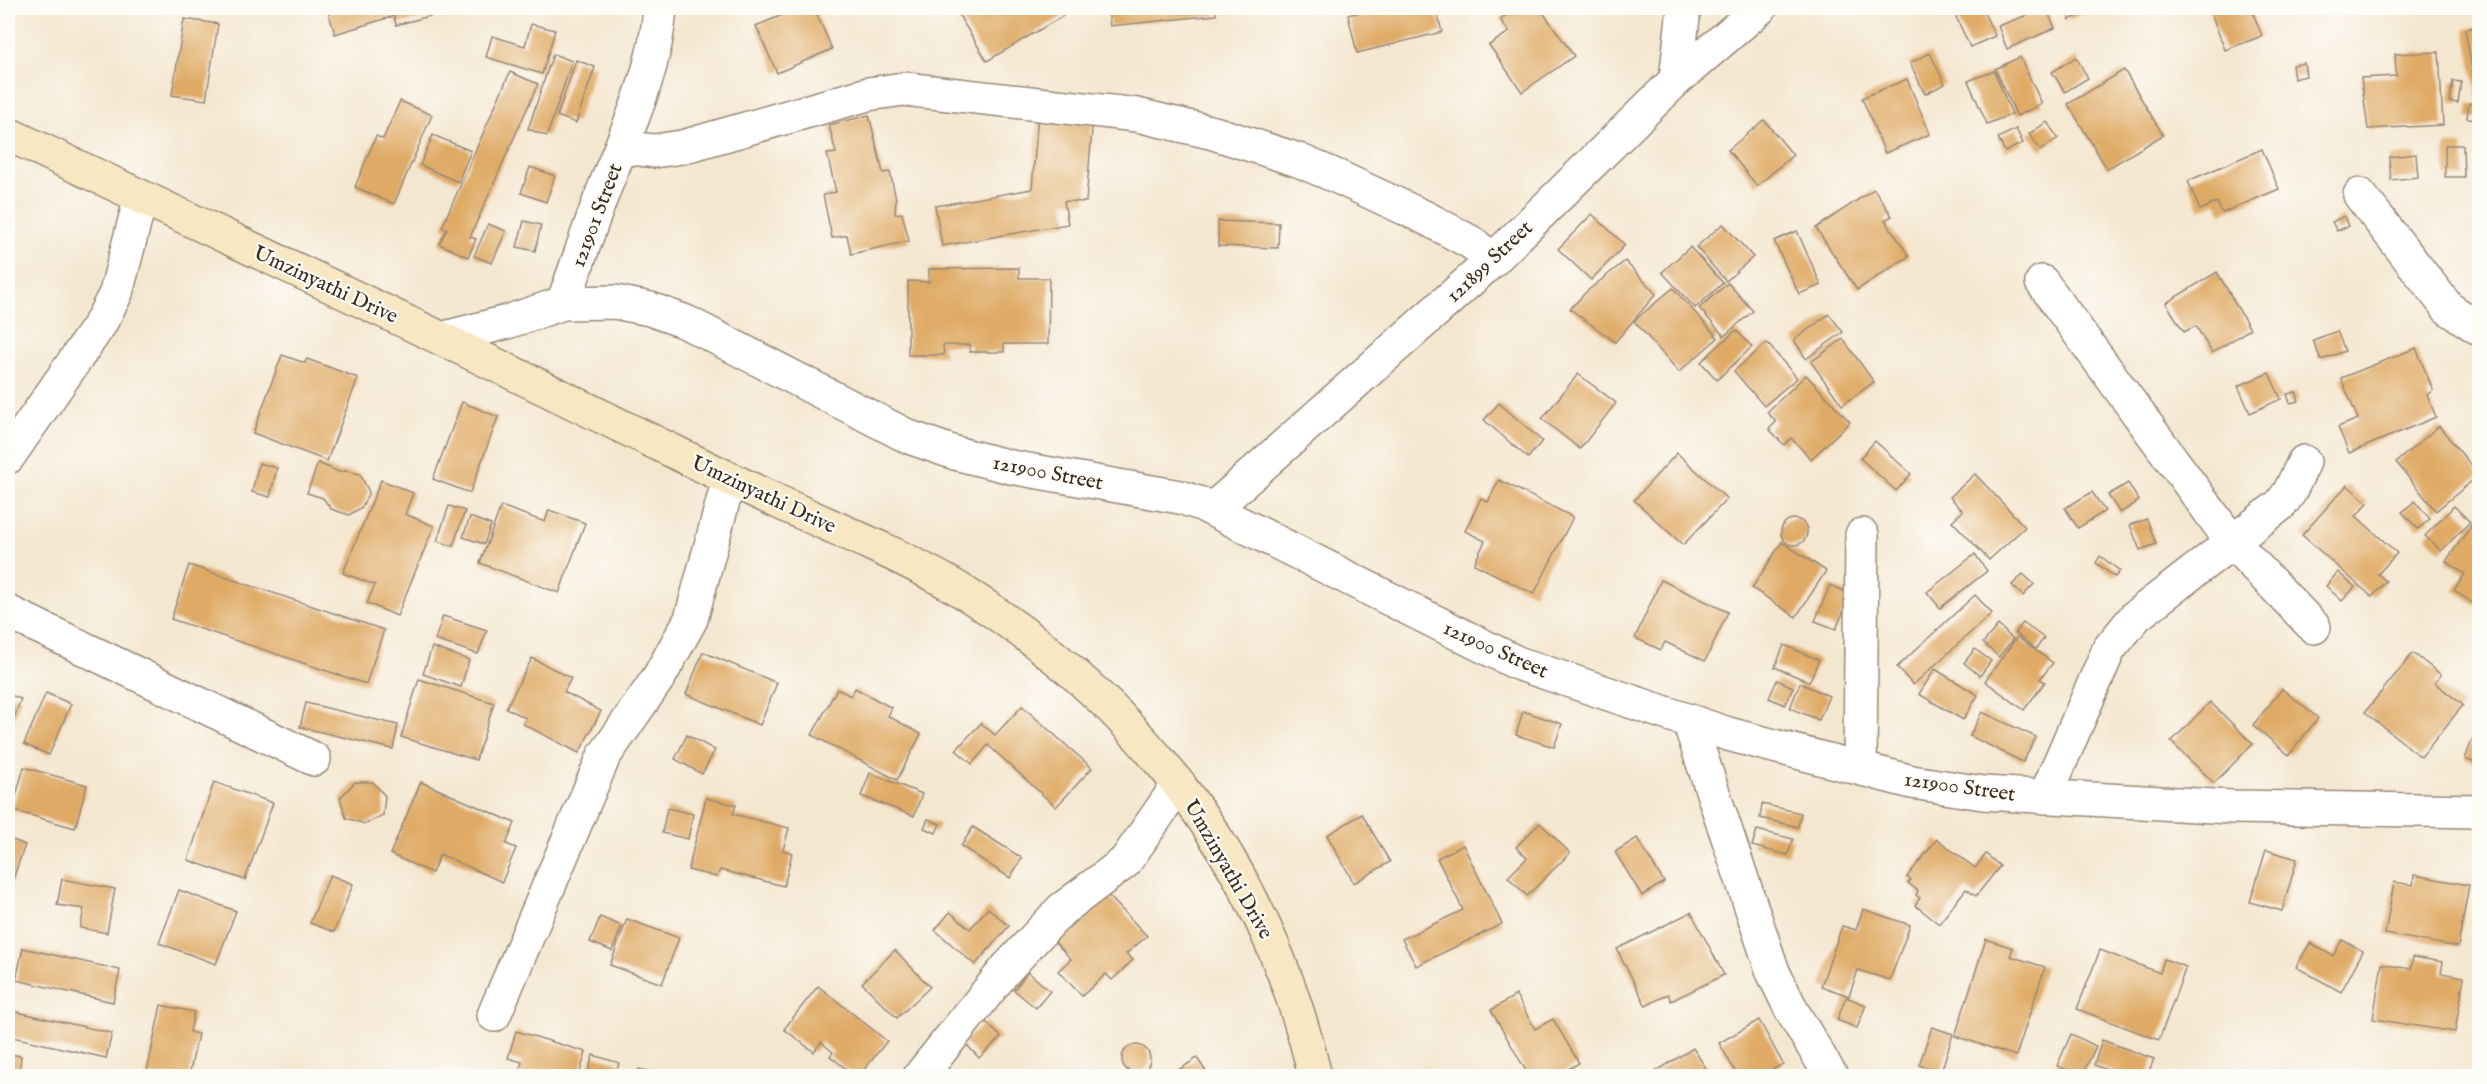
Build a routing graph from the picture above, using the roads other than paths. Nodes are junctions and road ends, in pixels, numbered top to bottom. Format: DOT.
graph roads {
  1 [pos="660,8"];
  2 [pos="1684,8"];
  3 [pos="1760,8"];
  4 [pos="1676,80"];
  5 [pos="8,134"];
  6 [pos="622,147"];
  7 [pos="2360,195"];
  8 [pos="141,197"];
  9 [pos="1493,260"];
  10 [pos="2042,282"];
  11 [pos="563,303"];
  12 [pos="2480,329"];
  13 [pos="445,338"];
  14 [pos="8,457"];
  15 [pos="2304,462"];
  16 [pos="729,479"];
  17 [pos="1214,509"];
  18 [pos="1862,535"];
  19 [pos="2232,542"];
  20 [pos="8,612"];
  21 [pos="2314,627"];
  22 [pos="1689,721"];
  23 [pos="314,759"];
  24 [pos="1860,768"];
  25 [pos="1179,784"];
  26 [pos="2045,796"];
  27 [pos="2480,811"];
  28 [pos="494,1015"];
  29 [pos="920,1077"];
  30 [pos="1315,1077"];
  31 [pos="1831,1077"];
  1 -- 6 [label="street, 121901 Street"];
  2 -- 4 [label="street"];
  3 -- 4 [label="street, 121899 Street"];
  4 -- 9 [label="street, 121899 Street"];
  5 -- 8 [label="street, Umzinyathi Drive"];
  6 -- 9 [label="street"];
  6 -- 11 [label="street, 121901 Street"];
  7 -- 12 [label="street"];
  8 -- 13 [label="street, Umzinyathi Drive"];
  8 -- 14 [label="street"];
  9 -- 17 [label="street, 121899 Street"];
  10 -- 19 [label="street"];
  11 -- 13 [label="street"];
  11 -- 17 [label="street, 121900 Street"];
  13 -- 16 [label="street, Umzinyathi Drive"];
  15 -- 19 [label="street"];
  16 -- 25 [label="street, Umzinyathi Drive"];
  16 -- 28 [label="street"];
  17 -- 22 [label="street, 121900 Street"];
  18 -- 24 [label="street"];
  19 -- 21 [label="street"];
  19 -- 26 [label="street"];
  20 -- 23 [label="street"];
  22 -- 24 [label="street, 121900 Street"];
  22 -- 31 [label="street"];
  24 -- 26 [label="street, 121900 Street"];
  25 -- 29 [label="street"];
  25 -- 30 [label="street, Umzinyathi Drive"];
  26 -- 27 [label="street, 121900 Street"];
}
